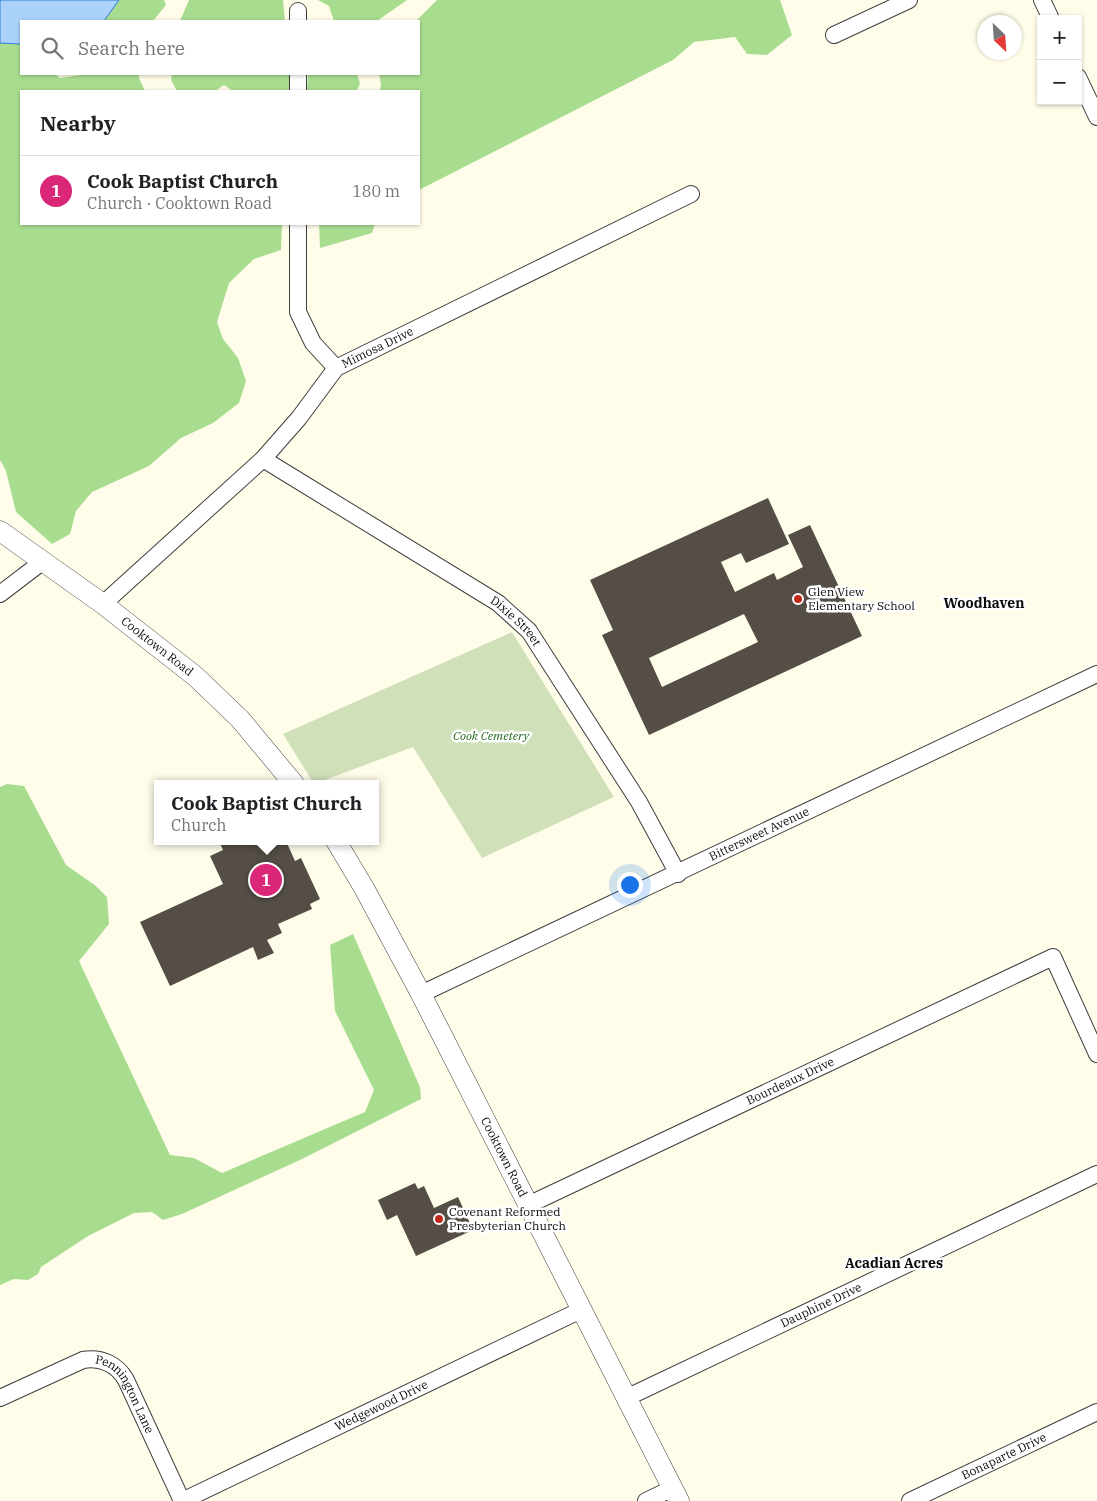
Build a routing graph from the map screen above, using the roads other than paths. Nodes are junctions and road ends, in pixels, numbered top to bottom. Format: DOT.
graph roads {
  1 [pos="909,0"];
  2 [pos="1042,0"];
  3 [pos="1049,15"];
  4 [pos="834,35"];
  5 [pos="298,75"];
  6 [pos="1082,85"];
  7 [pos="298,90"];
  8 [pos="1097,117"];
  9 [pos="691,194"];
  10 [pos="298,225"];
  11 [pos="336,368"];
  12 [pos="263,458"];
  13 [pos="0,531"];
  14 [pos="42,562"];
  15 [pos="0,594"];
  16 [pos="103,604"];
  17 [pos="1097,674"];
  18 [pos="291,780"];
  19 [pos="338,845"];
  20 [pos="678,874"];
  21 [pos="421,994"];
  22 [pos="1097,1054"];
  23 [pos="1097,1174"];
  24 [pos="528,1205"];
  25 [pos="581,1310"];
  26 [pos="0,1398"];
  27 [pos="626,1398"];
  28 [pos="1097,1412"];
  29 [pos="676,1495"];
  30 [pos="182,1501"];
  31 [pos="646,1501"];
  32 [pos="910,1501"];
  1 -- 4 [label="street"];
  2 -- 3 [label="street"];
  5 -- 7 [label="street"];
  6 -- 8 [label="street"];
  9 -- 11 [label="street, Mimosa Drive"];
  10 -- 11 [label="street"];
  11 -- 12 [label="street, Mimosa Drive"];
  12 -- 16 [label="street, Mimosa Drive"];
  12 -- 20 [label="street, Dixie Street"];
  13 -- 14 [label="street, Cooktown Road"];
  14 -- 15 [label="street"];
  14 -- 16 [label="street, Cooktown Road"];
  16 -- 18 [label="street, Cooktown Road"];
  17 -- 20 [label="street, Bittersweet Avenue"];
  19 -- 21 [label="street, Cooktown Road"];
  20 -- 21 [label="street, Bittersweet Avenue"];
  21 -- 24 [label="street, Cooktown Road"];
  22 -- 24 [label="street, Bourdeaux Drive"];
  23 -- 27 [label="street, Dauphine Drive"];
  24 -- 25 [label="street, Cooktown Road"];
  25 -- 27 [label="street, Cooktown Road"];
  25 -- 30 [label="street, Wedgewood Drive"];
  26 -- 30 [label="street, Pennington Lane"];
  27 -- 29 [label="street, Cooktown Road"];
  28 -- 32 [label="street, Bonaparte Drive"];
  29 -- 31 [label="street"];
}
